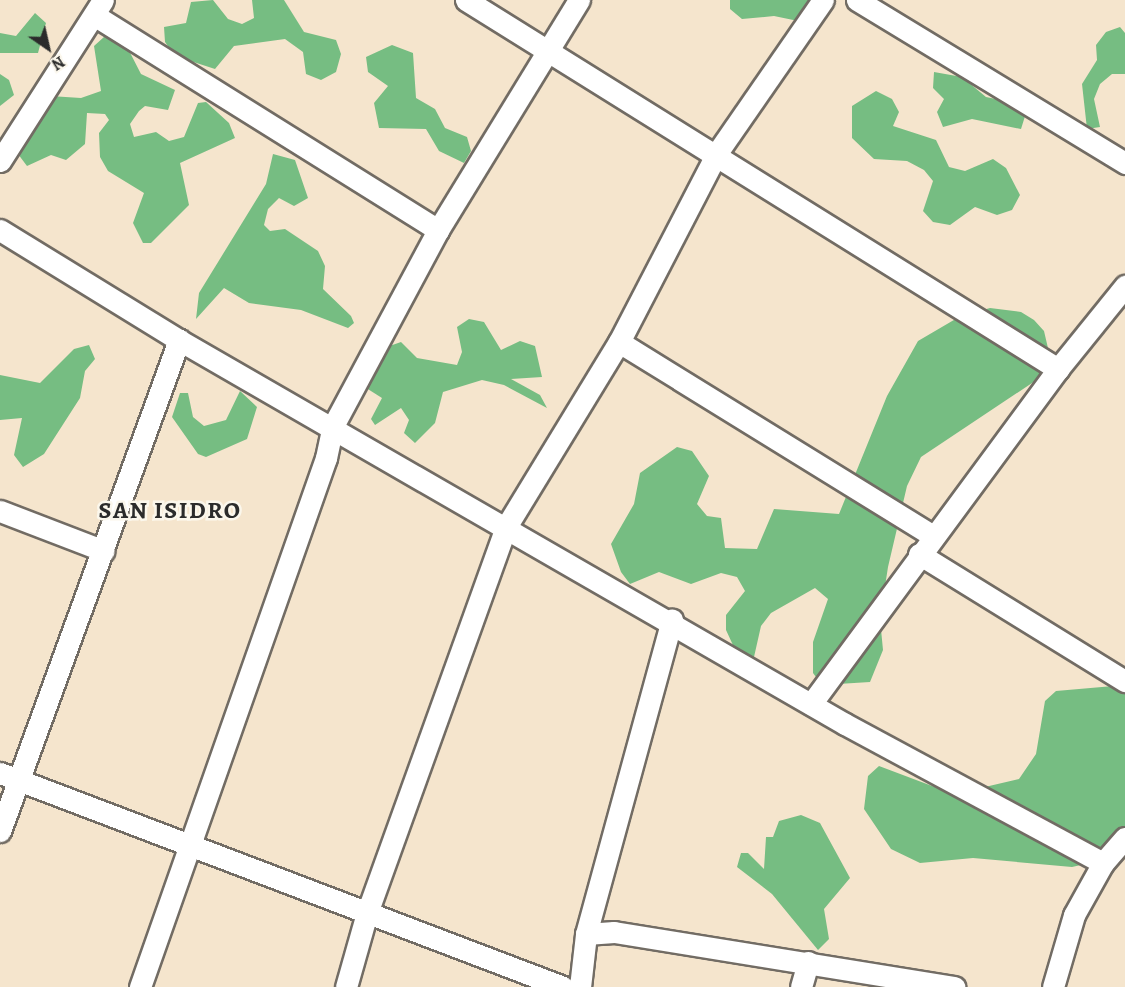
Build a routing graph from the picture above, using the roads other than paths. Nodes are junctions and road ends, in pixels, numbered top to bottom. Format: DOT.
graph roads {
  1 [pos="466,0"];
  2 [pos="579,0"];
  3 [pos="823,0"];
  4 [pos="857,0"];
  5 [pos="98,7"];
  6 [pos="547,50"];
  7 [pos="717,153"];
  8 [pos="0,161"];
  9 [pos="1125,163"];
  10 [pos="0,230"];
  11 [pos="438,230"];
  12 [pos="1125,286"];
  13 [pos="179,340"];
  14 [pos="619,342"];
  15 [pos="1058,369"];
  16 [pos="333,426"];
  17 [pos="0,512"];
  18 [pos="506,527"];
  19 [pos="933,536"];
  20 [pos="104,550"];
  21 [pos="919,554"];
  22 [pos="672,620"];
  23 [pos="1125,681"];
  24 [pos="811,704"];
  25 [pos="9,776"];
  26 [pos="0,831"];
  27 [pos="1125,838"];
  28 [pos="192,845"];
  29 [pos="1103,863"];
  30 [pos="366,913"];
  31 [pos="586,934"];
  32 [pos="808,962"];
  33 [pos="141,987"];
  34 [pos="346,987"];
  35 [pos="564,987"];
  36 [pos="580,987"];
  37 [pos="801,987"];
  38 [pos="955,987"];
  39 [pos="1053,987"];
  1 -- 6 [label="street"];
  2 -- 6 [label="street"];
  3 -- 7 [label="street"];
  4 -- 9 [label="street"];
  5 -- 8 [label="street"];
  5 -- 11 [label="street"];
  6 -- 7 [label="street"];
  6 -- 11 [label="street"];
  7 -- 14 [label="street"];
  7 -- 15 [label="street"];
  10 -- 13 [label="street"];
  11 -- 16 [label="street"];
  12 -- 15 [label="street"];
  13 -- 16 [label="street"];
  13 -- 20 [label="street"];
  14 -- 18 [label="street"];
  14 -- 19 [label="street"];
  15 -- 19 [label="street"];
  16 -- 18 [label="street"];
  16 -- 28 [label="street"];
  17 -- 20 [label="street"];
  18 -- 22 [label="street"];
  18 -- 30 [label="street"];
  19 -- 21 [label="street"];
  20 -- 25 [label="street"];
  21 -- 23 [label="street"];
  21 -- 24 [label="street"];
  22 -- 24 [label="street"];
  22 -- 31 [label="street"];
  24 -- 29 [label="street"];
  25 -- 26 [label="street"];
  25 -- 28 [label="street"];
  27 -- 29 [label="street"];
  28 -- 30 [label="street"];
  28 -- 33 [label="street"];
  29 -- 39 [label="street"];
  30 -- 34 [label="street"];
  30 -- 35 [label="street"];
  31 -- 32 [label="street"];
  31 -- 36 [label="street"];
  32 -- 37 [label="street"];
  32 -- 38 [label="street"];
}
